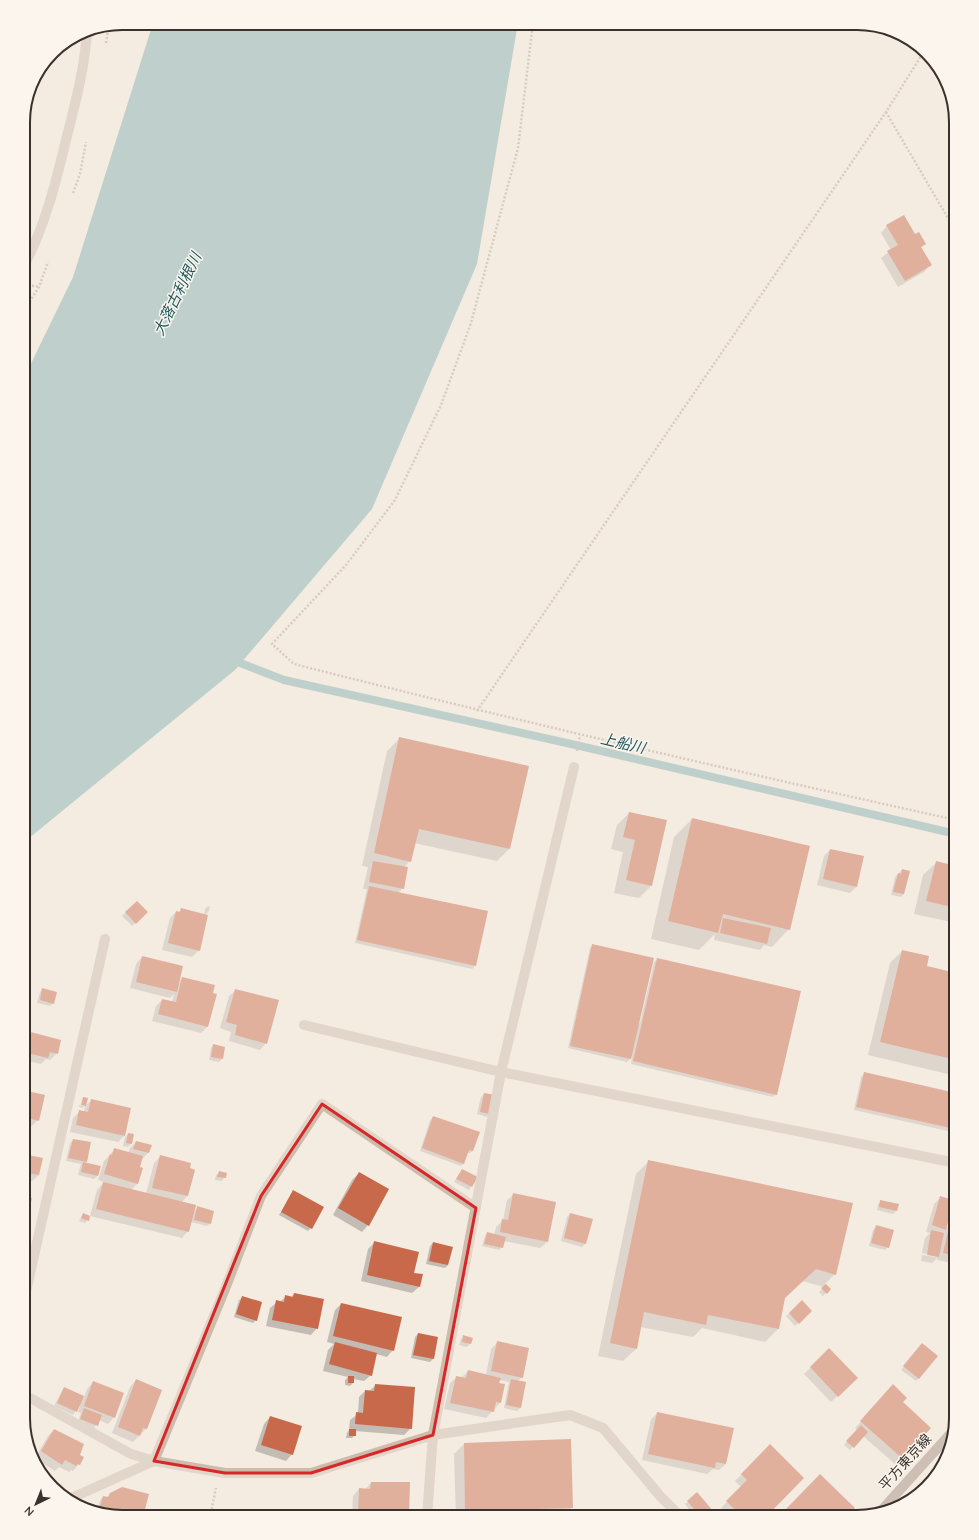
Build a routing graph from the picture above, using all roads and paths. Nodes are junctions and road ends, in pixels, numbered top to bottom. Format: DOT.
graph roads {
  1 [pos="532,30"];
  2 [pos="86,37"];
  3 [pos="921,56"];
  4 [pos="886,112"];
  5 [pos="949,220"];
  6 [pos="30,255"];
  7 [pos="30,286"];
  8 [pos="39,287"];
  9 [pos="477,711"];
  10 [pos="574,767"];
  11 [pos="949,818"];
  12 [pos="106,939"];
  13 [pos="304,1025"];
  14 [pos="501,1072"];
  15 [pos="949,1162"];
  16 [pos="476,1208"];
  17 [pos="30,1274"];
  18 [pos="30,1398"];
  19 [pos="433,1434"];
  20 [pos="947,1438"];
  21 [pos="154,1461"];
  22 [pos="219,1472"];
  23 [pos="74,1497"];
  24 [pos="886,1505"];
  25 [pos="211,1510"];
  26 [pos="428,1510"];
  27 [pos="674,1510"];
  1 -- 9 [label="path"];
  2 -- 6 [label="street"];
  3 -- 4 [label="path"];
  4 -- 5 [label="path"];
  4 -- 9 [label="path"];
  7 -- 8 [label="path"];
  9 -- 11 [label="path"];
  10 -- 14 [label="street"];
  12 -- 17 [label="street"];
  13 -- 14 [label="street"];
  14 -- 15 [label="street"];
  14 -- 16 [label="street"];
  16 -- 19 [label="street"];
  16 -- 21 [label="street"];
  18 -- 21 [label="street"];
  19 -- 22 [label="street"];
  19 -- 26 [label="street"];
  19 -- 27 [label="street"];
  20 -- 24 [label="main road, 平方東京線"];
  21 -- 22 [label="street"];
  21 -- 23 [label="street"];
  22 -- 25 [label="path"];
}
